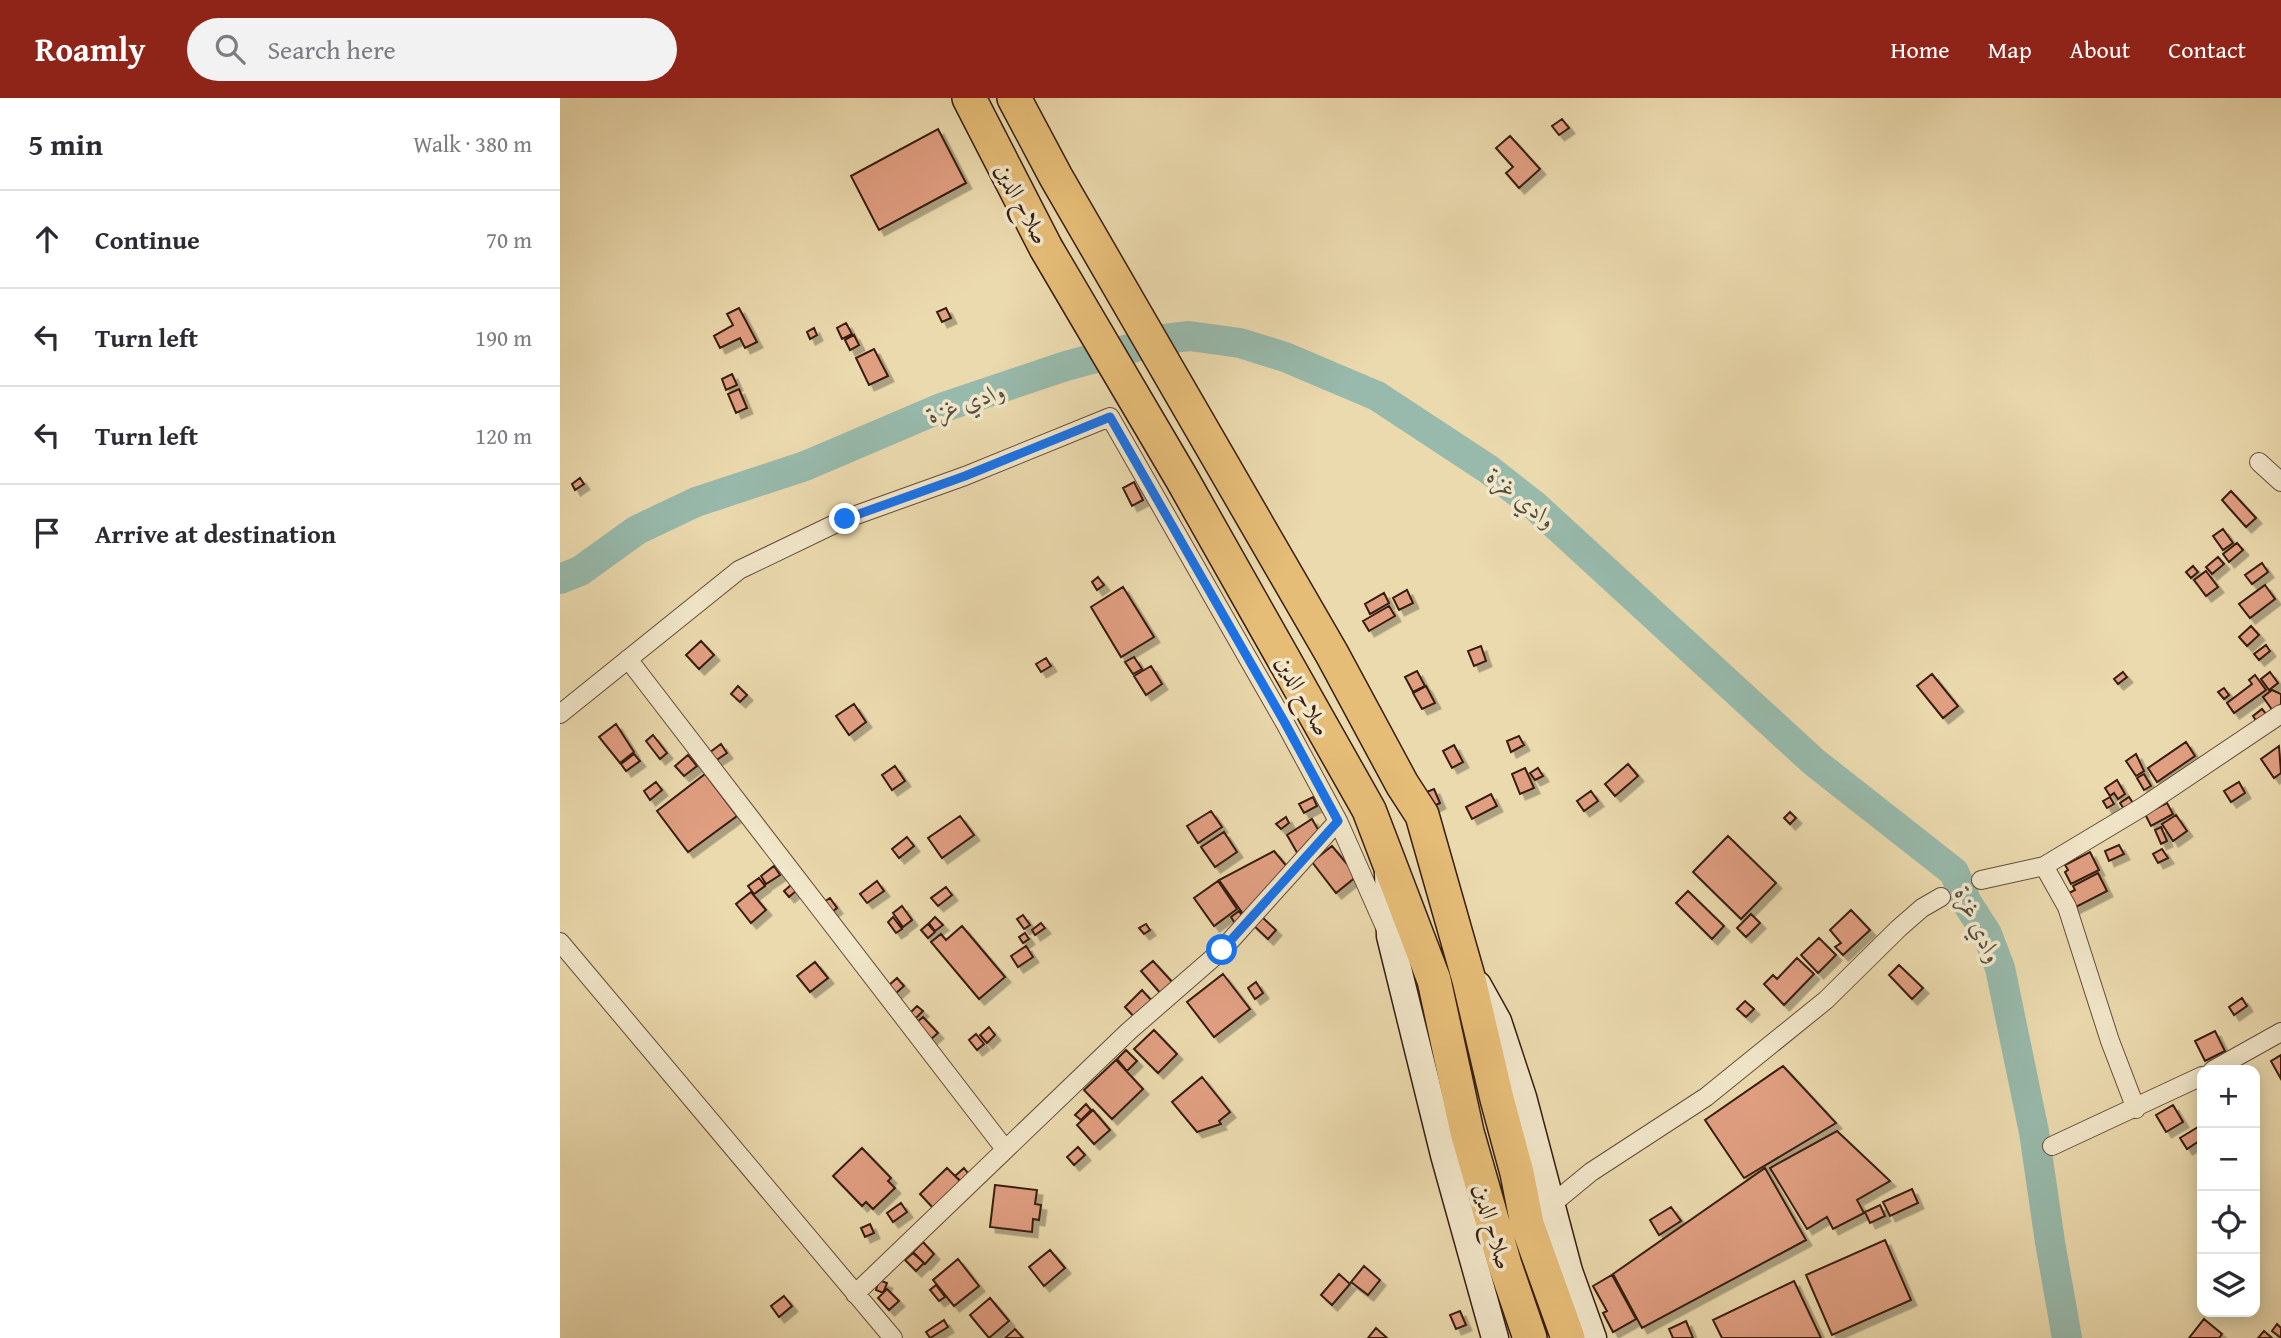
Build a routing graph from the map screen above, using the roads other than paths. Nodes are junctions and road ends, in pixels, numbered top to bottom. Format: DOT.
graph roads {
  1 [pos="968,98"];
  2 [pos="1014,98"];
  3 [pos="2259,462"];
  4 [pos="2281,482"];
  5 [pos="628,659"];
  6 [pos="560,714"];
  7 [pos="2281,714"];
  8 [pos="1338,821"];
  9 [pos="1387,857"];
  10 [pos="2044,866"];
  11 [pos="1981,880"];
  12 [pos="1941,897"];
  13 [pos="1390,936"];
  14 [pos="560,942"];
  15 [pos="2281,1032"];
  16 [pos="2222,1065"];
  17 [pos="2197,1078"];
  18 [pos="2136,1109"];
  19 [pos="2052,1146"];
  20 [pos="1005,1149"];
  21 [pos="1539,1214"];
  22 [pos="855,1294"];
  23 [pos="893,1338"];
  24 [pos="1495,1338"];
  25 [pos="1530,1338"];
  26 [pos="1568,1338"];
  27 [pos="1593,1338"];
  1 -- 9 [label="highway, صلاح الدين"];
  2 -- 21 [label="highway, صلاح الدين"];
  3 -- 4 [label="street"];
  5 -- 6 [label="street"];
  5 -- 8 [label="street"];
  5 -- 20 [label="street"];
  7 -- 10 [label="street"];
  8 -- 13 [label="street"];
  8 -- 20 [label="street"];
  9 -- 13 [label="main road"];
  9 -- 25 [label="highway, صلاح الدين"];
  10 -- 11 [label="street"];
  10 -- 18 [label="street"];
  12 -- 21 [label="street"];
  13 -- 24 [label="main road"];
  14 -- 22 [label="street"];
  15 -- 16 [label="street"];
  17 -- 18 [label="street"];
  18 -- 19 [label="street"];
  20 -- 22 [label="street"];
  21 -- 26 [label="highway, صلاح الدين"];
  21 -- 27 [label="main road"];
  22 -- 23 [label="street"];
}
